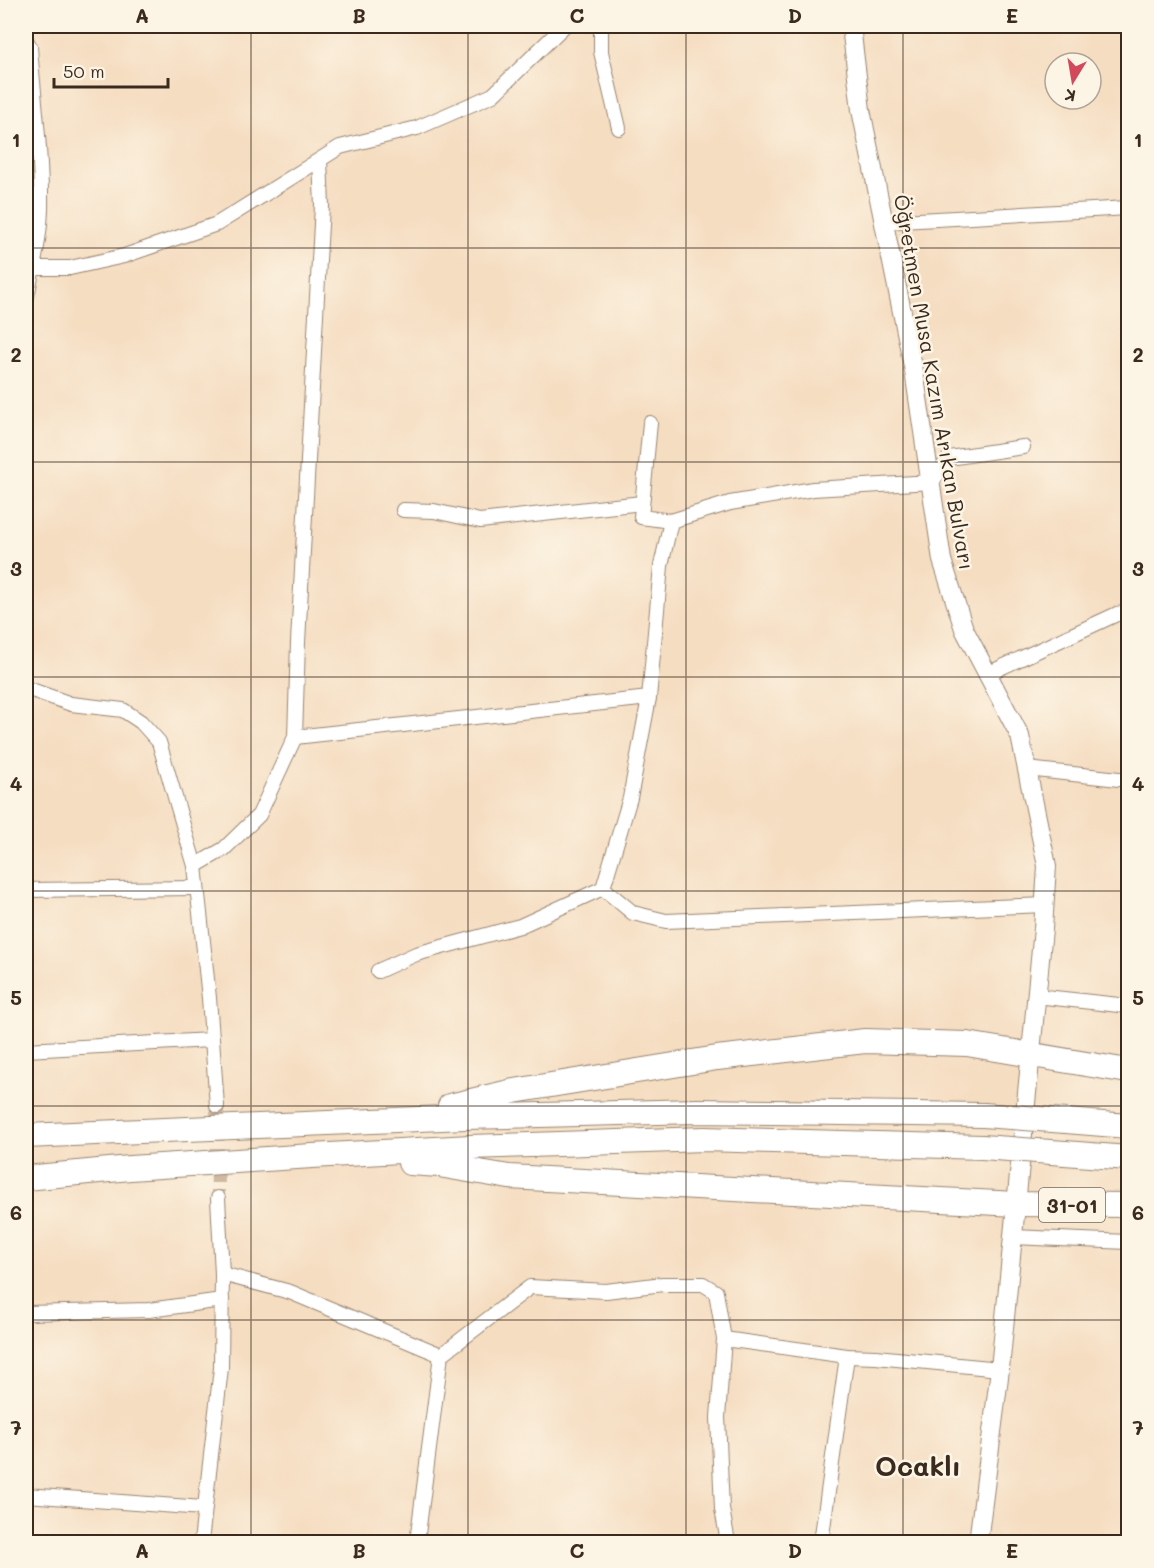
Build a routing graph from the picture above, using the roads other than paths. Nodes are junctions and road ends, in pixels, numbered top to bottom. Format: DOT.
graph roads {
  1 [pos="564,26"];
  2 [pos="601,26"];
  3 [pos="851,26"];
  4 [pos="26,40"];
  5 [pos="619,128"];
  6 [pos="320,160"];
  7 [pos="1128,208"];
  8 [pos="884,222"];
  9 [pos="31,237"];
  10 [pos="32,268"];
  11 [pos="26,301"];
  12 [pos="650,423"];
  13 [pos="1023,447"];
  14 [pos="930,482"];
  15 [pos="642,504"];
  16 [pos="404,510"];
  17 [pos="671,520"];
  18 [pos="1128,612"];
  19 [pos="987,674"];
  20 [pos="26,688"];
  21 [pos="649,698"];
  22 [pos="295,737"];
  23 [pos="1027,769"];
  24 [pos="1128,780"];
  25 [pos="195,866"];
  26 [pos="197,888"];
  27 [pos="603,888"];
  28 [pos="26,890"];
  29 [pos="1045,905"];
  30 [pos="378,971"];
  31 [pos="1036,996"];
  32 [pos="1128,1006"];
  33 [pos="211,1040"];
  34 [pos="26,1050"];
  35 [pos="1030,1054"];
  36 [pos="1128,1071"];
  37 [pos="217,1106"];
  38 [pos="304,1124"];
  39 [pos="1128,1126"];
  40 [pos="26,1136"];
  41 [pos="312,1156"];
  42 [pos="1128,1158"];
  43 [pos="26,1178"];
  44 [pos="218,1198"];
  45 [pos="1016,1204"];
  46 [pos="1128,1205"];
  47 [pos="1012,1237"];
  48 [pos="1128,1242"];
  49 [pos="222,1274"];
  50 [pos="222,1300"];
  51 [pos="26,1312"];
  52 [pos="724,1339"];
  53 [pos="441,1355"];
  54 [pos="847,1356"];
  55 [pos="1000,1369"];
  56 [pos="26,1495"];
  57 [pos="203,1508"];
  58 [pos="201,1542"];
  59 [pos="417,1542"];
  60 [pos="728,1542"];
  61 [pos="821,1542"];
  62 [pos="978,1542"];
  1 -- 6 [label="street"];
  2 -- 5 [label="street"];
  3 -- 8 [label="street, Öğretmen Musa Kazım Arıkan Bulvarı"];
  4 -- 9 [label="street"];
  6 -- 10 [label="street"];
  6 -- 22 [label="street"];
  7 -- 8 [label="street"];
  8 -- 14 [label="street, Öğretmen Musa Kazım Arıkan Bulvarı"];
  9 -- 10 [label="street"];
  10 -- 11 [label="street"];
  12 -- 15 [label="street"];
  13 -- 14 [label="street"];
  14 -- 17 [label="street"];
  14 -- 19 [label="street, Öğretmen Musa Kazım Arıkan Bulvarı"];
  15 -- 16 [label="street"];
  15 -- 17 [label="street"];
  17 -- 21 [label="street"];
  18 -- 19 [label="street"];
  19 -- 23 [label="street, Öğretmen Musa Kazım Arıkan Bulvarı"];
  20 -- 25 [label="street"];
  21 -- 22 [label="street"];
  21 -- 27 [label="street"];
  22 -- 25 [label="street"];
  23 -- 24 [label="street"];
  23 -- 29 [label="street, Öğretmen Musa Kazım Arıkan Bulvarı"];
  25 -- 26 [label="street"];
  26 -- 28 [label="street"];
  26 -- 33 [label="street"];
  27 -- 29 [label="street"];
  27 -- 30 [label="street"];
  29 -- 31 [label="street, Öğretmen Musa Kazım Arıkan Bulvarı"];
  31 -- 32 [label="street"];
  31 -- 35 [label="street, Öğretmen Musa Kazım Arıkan Bulvarı"];
  33 -- 34 [label="street"];
  33 -- 37 [label="street"];
  35 -- 36 [label="highway"];
  35 -- 38 [label="highway"];
  35 -- 45 [label="street, 31-01"];
  38 -- 39 [label="highway, bridge"];
  38 -- 40 [label="highway"];
  41 -- 42 [label="highway, bridge"];
  41 -- 43 [label="highway"];
  41 -- 45 [label="highway"];
  44 -- 49 [label="street"];
  45 -- 46 [label="highway, 31-01"];
  45 -- 47 [label="street, 31-01"];
  47 -- 48 [label="street"];
  47 -- 55 [label="street, 31-01"];
  49 -- 50 [label="street"];
  49 -- 53 [label="street"];
  50 -- 51 [label="street"];
  50 -- 57 [label="street"];
  52 -- 53 [label="street"];
  52 -- 54 [label="street"];
  52 -- 60 [label="street"];
  53 -- 59 [label="street"];
  54 -- 55 [label="street"];
  54 -- 61 [label="street"];
  55 -- 62 [label="street, 31-01"];
  56 -- 57 [label="street"];
  57 -- 58 [label="street"];
}
